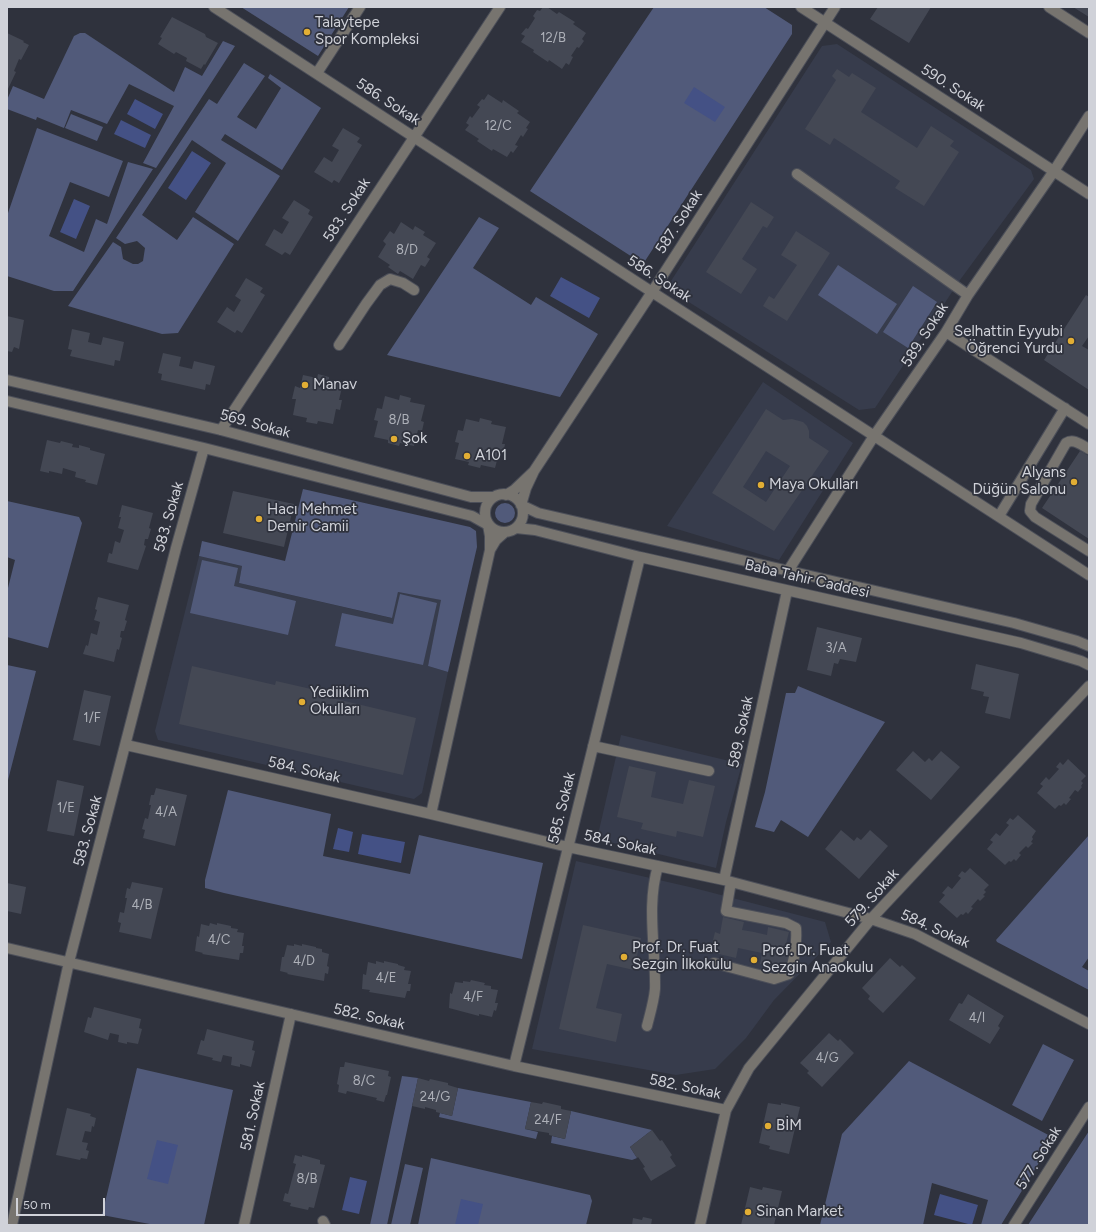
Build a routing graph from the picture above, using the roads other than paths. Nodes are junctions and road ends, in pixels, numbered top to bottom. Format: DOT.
graph roads {
  1 [pos="214,7"];
  2 [pos="360,7"];
  3 [pos="500,7"];
  4 [pos="801,7"];
  5 [pos="835,7"];
  6 [pos="1050,7"];
  7 [pos="825,23"];
  8 [pos="1089,33"];
  9 [pos="317,73"];
  10 [pos="1089,116"];
  11 [pos="414,136"];
  12 [pos="1054,171"];
  13 [pos="797,174"];
  14 [pos="1089,194"];
  15 [pos="414,290"];
  16 [pos="652,292"];
  17 [pos="968,295"];
  18 [pos="946,332"];
  19 [pos="339,346"];
  20 [pos="7,380"];
  21 [pos="7,401"];
  22 [pos="1065,408"];
  23 [pos="1089,424"];
  24 [pos="221,430"];
  25 [pos="874,436"];
  26 [pos="204,448"];
  27 [pos="1089,449"];
  28 [pos="534,472"];
  29 [pos="506,495"];
  30 [pos="494,497"];
  31 [pos="521,505"];
  32 [pos="999,516"];
  33 [pos="488,525"];
  34 [pos="516,528"];
  35 [pos="505,532"];
  36 [pos="490,550"];
  37 [pos="1089,551"];
  38 [pos="640,557"];
  39 [pos="788,571"];
  40 [pos="1089,574"];
  41 [pos="788,591"];
  42 [pos="1089,646"];
  43 [pos="1089,666"];
  44 [pos="1089,686"];
  45 [pos="126,745"];
  46 [pos="593,746"];
  47 [pos="709,771"];
  48 [pos="431,814"];
  49 [pos="568,847"];
  50 [pos="658,866"];
  51 [pos="728,881"];
  52 [pos="871,919"];
  53 [pos="7,948"];
  54 [pos="69,962"];
  55 [pos="714,963"];
  56 [pos="290,1014"];
  57 [pos="1089,1024"];
  58 [pos="647,1026"];
  59 [pos="514,1066"];
  60 [pos="1089,1107"];
  61 [pos="726,1110"];
  62 [pos="12,1225"];
  63 [pos="244,1225"];
  64 [pos="700,1225"];
  65 [pos="1014,1225"];
  1 -- 9 [label="street, 586. Sokak"];
  2 -- 9 [label="street"];
  3 -- 11 [label="street, 583. Sokak"];
  4 -- 7 [label="street, 590. Sokak"];
  5 -- 7 [label="street, 587. Sokak"];
  6 -- 8 [label="street"];
  7 -- 12 [label="street, 590. Sokak"];
  7 -- 16 [label="street, 587. Sokak"];
  9 -- 11 [label="street, 586. Sokak"];
  10 -- 12 [label="street, 589. Sokak"];
  11 -- 16 [label="street, 586. Sokak"];
  11 -- 24 [label="street, 583. Sokak"];
  12 -- 14 [label="street, 590. Sokak"];
  12 -- 17 [label="street, 589. Sokak"];
  13 -- 17 [label="street"];
  15 -- 19 [label="street"];
  16 -- 25 [label="street, 586. Sokak"];
  16 -- 28 [label="street, 587. Sokak"];
  17 -- 18 [label="street, 589. Sokak"];
  18 -- 22 [label="street"];
  18 -- 25 [label="street, 589. Sokak"];
  20 -- 24 [label="street, 569. Sokak"];
  21 -- 26 [label="street"];
  22 -- 23 [label="street"];
  22 -- 32 [label="street"];
  24 -- 30 [label="street, 569. Sokak"];
  25 -- 32 [label="street, 586. Sokak"];
  25 -- 39 [label="street, 589. Sokak"];
  26 -- 33 [label="street"];
  26 -- 45 [label="street, 583. Sokak"];
  27 -- 37 [label="street"];
  28 -- 29 [label="street"];
  28 -- 31 [label="street"];
  29 -- 30 [label="street"];
  29 -- 31 [label="street"];
  30 -- 33 [label="street"];
  31 -- 34 [label="street"];
  31 -- 39 [label="street, Baba Tahir Caddesi"];
  32 -- 40 [label="street, 586. Sokak"];
  33 -- 35 [label="street"];
  33 -- 36 [label="street"];
  34 -- 35 [label="street"];
  34 -- 38 [label="street, Baba Tahir Caddesi"];
  35 -- 36 [label="street"];
  36 -- 48 [label="street"];
  38 -- 41 [label="street, Baba Tahir Caddesi"];
  38 -- 46 [label="street, 585. Sokak"];
  39 -- 42 [label="street, Baba Tahir Caddesi"];
  41 -- 43 [label="street, Baba Tahir Caddesi"];
  41 -- 51 [label="street, 589. Sokak"];
  44 -- 52 [label="street, 579. Sokak"];
  45 -- 48 [label="street, 584. Sokak"];
  45 -- 54 [label="street, 583. Sokak"];
  46 -- 47 [label="street"];
  46 -- 49 [label="street, 585. Sokak"];
  48 -- 49 [label="street, 584. Sokak"];
  49 -- 50 [label="street, 584. Sokak"];
  49 -- 59 [label="street, 585. Sokak"];
  50 -- 51 [label="street, 584. Sokak"];
  50 -- 58 [label="street"];
  51 -- 52 [label="street, 584. Sokak"];
  51 -- 55 [label="street, 589. Sokak"];
  52 -- 57 [label="street, 584. Sokak"];
  52 -- 61 [label="street, 579. Sokak"];
  53 -- 54 [label="street, 582. Sokak"];
  54 -- 56 [label="street, 582. Sokak"];
  54 -- 62 [label="street, 583. Sokak"];
  56 -- 59 [label="street, 582. Sokak"];
  56 -- 63 [label="street, 581. Sokak"];
  59 -- 61 [label="street, 582. Sokak"];
  60 -- 65 [label="street, 577. Sokak"];
  61 -- 64 [label="street, 579. Sokak"];
}
